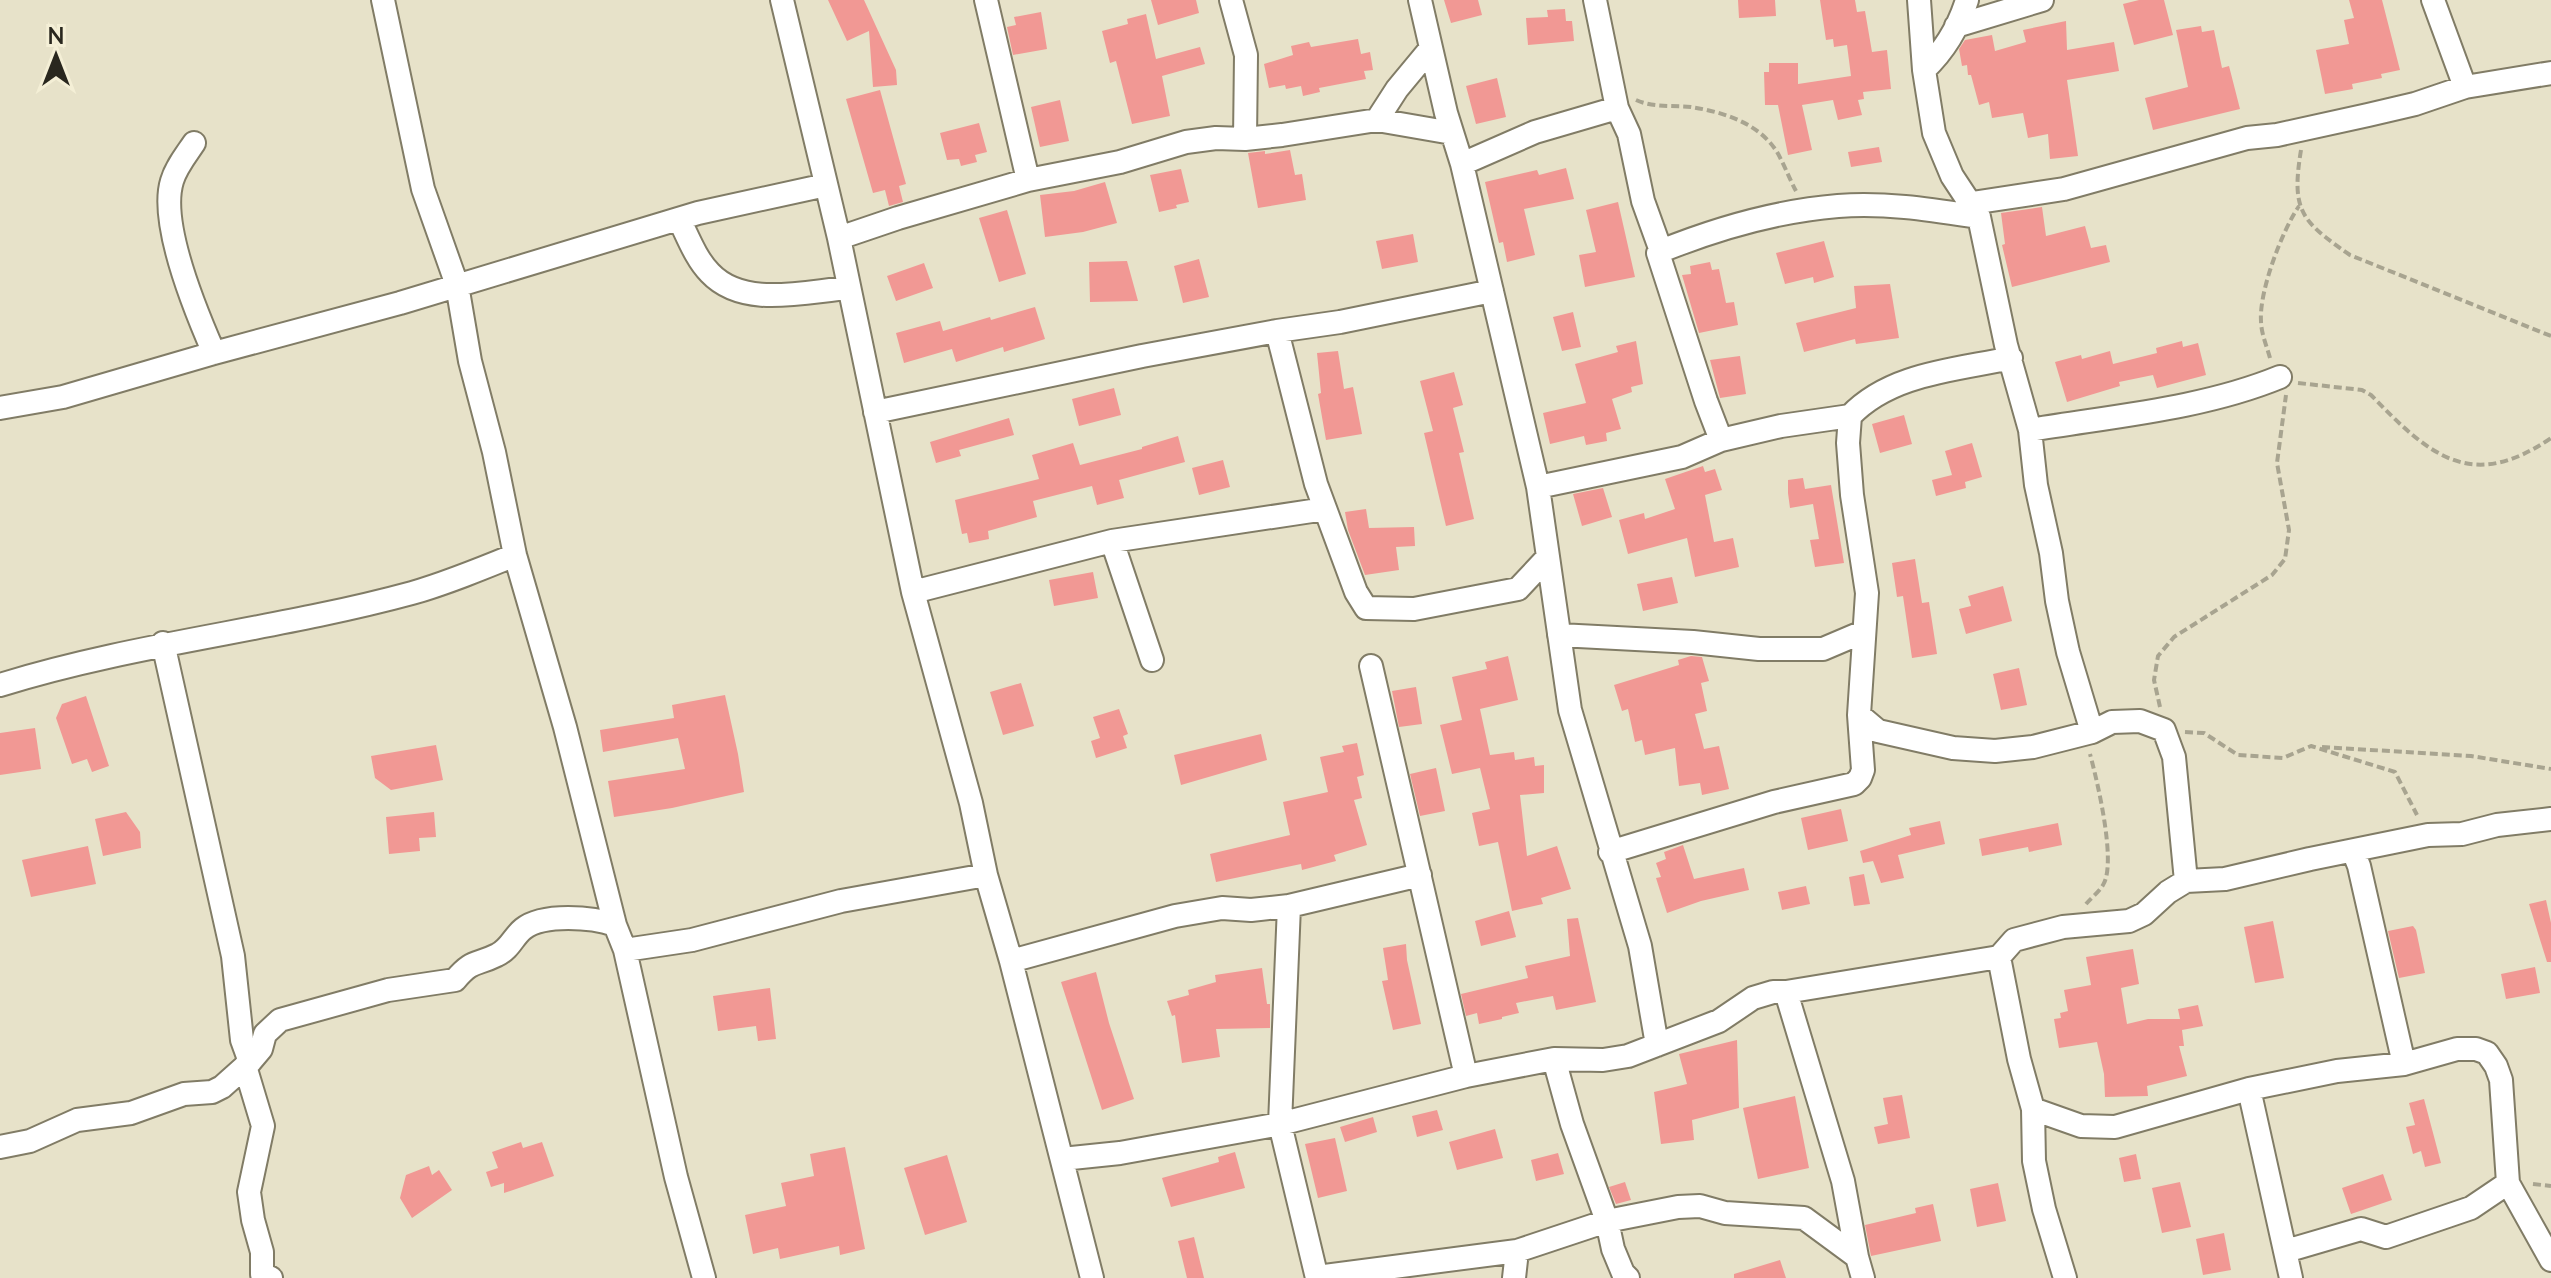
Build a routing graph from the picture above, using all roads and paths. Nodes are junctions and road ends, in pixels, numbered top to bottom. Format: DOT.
graph roads {
  1 [pos="383,0"];
  2 [pos="782,0"];
  3 [pos="986,0"];
  4 [pos="1231,0"];
  5 [pos="1420,0"];
  6 [pos="1595,0"];
  7 [pos="1919,0"];
  8 [pos="1967,0"];
  9 [pos="2042,0"];
  10 [pos="2433,0"];
  11 [pos="1956,26"];
  12 [pos="1431,48"];
  13 [pos="1924,70"];
  14 [pos="2551,73"];
  15 [pos="2465,87"];
  16 [pos="1616,102"];
  17 [pos="1377,120"];
  18 [pos="2306,128"];
  19 [pos="1452,133"];
  20 [pos="1245,139"];
  21 [pos="194,143"];
  22 [pos="1462,164"];
  23 [pos="1028,180"];
  24 [pos="826,185"];
  25 [pos="2299,206"];
  26 [pos="1806,210"];
  27 [pos="1975,210"];
  28 [pos="679,219"];
  29 [pos="839,238"];
  30 [pos="1661,251"];
  31 [pos="457,285"];
  32 [pos="849,288"];
  33 [pos="1492,291"];
  34 [pos="1277,331"];
  35 [pos="2551,336"];
  36 [pos="214,353"];
  37 [pos="2011,358"];
  38 [pos="2283,380"];
  39 [pos="0,408"];
  40 [pos="875,412"];
  41 [pos="1850,416"];
  42 [pos="2030,430"];
  43 [pos="2551,438"];
  44 [pos="1721,440"];
  45 [pos="1538,487"];
  46 [pos="1325,509"];
  47 [pos="1112,541"];
  48 [pos="515,555"];
  49 [pos="1548,557"];
  50 [pos="913,592"];
  51 [pos="1863,632"];
  52 [pos="1559,635"];
  53 [pos="163,643"];
  54 [pos="1152,660"];
  55 [pos="1371,666"];
  56 [pos="0,685"];
  57 [pos="1859,715"];
  58 [pos="2164,730"];
  59 [pos="2092,732"];
  60 [pos="2311,746"];
  61 [pos="2551,769"];
  62 [pos="2550,823"];
  63 [pos="2428,835"];
  64 [pos="2353,851"];
  65 [pos="1610,852"];
  66 [pos="986,875"];
  67 [pos="1420,875"];
  68 [pos="2186,881"];
  69 [pos="1289,906"];
  70 [pos="2077,912"];
  71 [pos="615,925"];
  72 [pos="625,950"];
  73 [pos="1999,957"];
  74 [pos="1011,961"];
  75 [pos="1786,992"];
  76 [pos="1657,1045"];
  77 [pos="1554,1059"];
  78 [pos="248,1064"];
  79 [pos="2404,1064"];
  80 [pos="1466,1076"];
  81 [pos="2249,1089"];
  82 [pos="2033,1109"];
  83 [pos="1280,1124"];
  84 [pos="0,1147"];
  85 [pos="1062,1159"];
  86 [pos="2508,1183"];
  87 [pos="1607,1221"];
  88 [pos="1517,1251"];
  89 [pos="2286,1251"];
  90 [pos="2551,1260"];
  91 [pos="1860,1268"];
  92 [pos="262,1277"];
  93 [pos="1317,1277"];
  94 [pos="704,1278"];
  95 [pos="1092,1278"];
  96 [pos="1514,1278"];
  97 [pos="1628,1278"];
  98 [pos="2065,1278"];
  99 [pos="2291,1278"];
  1 -- 31 [label="street"];
  2 -- 24 [label="street"];
  3 -- 23 [label="street"];
  4 -- 20 [label="street"];
  5 -- 12 [label="street"];
  6 -- 16 [label="street"];
  7 -- 13 [label="street"];
  8 -- 11 [label="street"];
  9 -- 11 [label="street"];
  10 -- 15 [label="street"];
  11 -- 13 [label="street"];
  12 -- 17 [label="street"];
  12 -- 19 [label="street"];
  13 -- 27 [label="street"];
  14 -- 15 [label="street"];
  15 -- 18 [label="street"];
  16 -- 22 [label="street"];
  16 -- 26 [label="path"];
  16 -- 30 [label="street"];
  17 -- 19 [label="street"];
  17 -- 20 [label="street"];
  18 -- 25 [label="path"];
  18 -- 27 [label="street"];
  19 -- 22 [label="street"];
  20 -- 23 [label="street"];
  21 -- 36 [label="street"];
  22 -- 33 [label="street"];
  23 -- 29 [label="street"];
  24 -- 28 [label="street"];
  24 -- 29 [label="street"];
  25 -- 35 [label="path"];
  25 -- 38 [label="path"];
  26 -- 27 [label="street"];
  26 -- 30 [label="street"];
  27 -- 37 [label="street"];
  28 -- 31 [label="street"];
  28 -- 32 [label="street"];
  29 -- 32 [label="street"];
  30 -- 44 [label="street"];
  31 -- 36 [label="street"];
  31 -- 48 [label="street"];
  32 -- 40 [label="street"];
  33 -- 34 [label="street"];
  33 -- 45 [label="street"];
  34 -- 40 [label="street"];
  34 -- 46 [label="street"];
  36 -- 39 [label="street"];
  37 -- 41 [label="street"];
  37 -- 42 [label="street"];
  38 -- 42 [label="street"];
  38 -- 43 [label="path"];
  38 -- 58 [label="path"];
  40 -- 50 [label="street"];
  41 -- 44 [label="street"];
  41 -- 51 [label="street"];
  42 -- 59 [label="street"];
  44 -- 45 [label="street"];
  45 -- 49 [label="street"];
  46 -- 47 [label="street"];
  46 -- 49 [label="street"];
  47 -- 50 [label="street"];
  47 -- 54 [label="street"];
  48 -- 53 [label="street"];
  48 -- 71 [label="street"];
  49 -- 52 [label="street"];
  50 -- 66 [label="street"];
  51 -- 52 [label="street"];
  51 -- 57 [label="street"];
  52 -- 65 [label="street"];
  53 -- 56 [label="street"];
  53 -- 78 [label="street"];
  55 -- 67 [label="street"];
  57 -- 59 [label="street"];
  57 -- 65 [label="street"];
  58 -- 59 [label="street"];
  58 -- 60 [label="path"];
  58 -- 68 [label="street"];
  59 -- 70 [label="path"];
  60 -- 61 [label="path"];
  60 -- 63 [label="path"];
  62 -- 63 [label="street"];
  63 -- 64 [label="street"];
  64 -- 68 [label="street"];
  64 -- 79 [label="street"];
  65 -- 76 [label="street"];
  66 -- 72 [label="street"];
  66 -- 74 [label="street"];
  67 -- 69 [label="street"];
  67 -- 80 [label="street"];
  68 -- 73 [label="street"];
  69 -- 74 [label="street"];
  69 -- 83 [label="street"];
  71 -- 72 [label="street"];
  71 -- 78 [label="street"];
  72 -- 94 [label="street"];
  73 -- 75 [label="street"];
  73 -- 82 [label="street"];
  74 -- 85 [label="street"];
  75 -- 76 [label="street"];
  75 -- 91 [label="street"];
  76 -- 77 [label="street"];
  77 -- 80 [label="street"];
  77 -- 87 [label="street"];
  78 -- 84 [label="street"];
  78 -- 92 [label="street"];
  79 -- 81 [label="street"];
  79 -- 86 [label="street"];
  80 -- 83 [label="street"];
  81 -- 82 [label="street"];
  81 -- 89 [label="street"];
  82 -- 98 [label="street"];
  83 -- 85 [label="street"];
  83 -- 93 [label="street"];
  85 -- 95 [label="street"];
  86 -- 89 [label="street"];
  86 -- 90 [label="street"];
  87 -- 88 [label="street"];
  87 -- 91 [label="street"];
  87 -- 97 [label="street"];
  88 -- 93 [label="street"];
  88 -- 96 [label="street"];
  89 -- 99 [label="street"];
}
